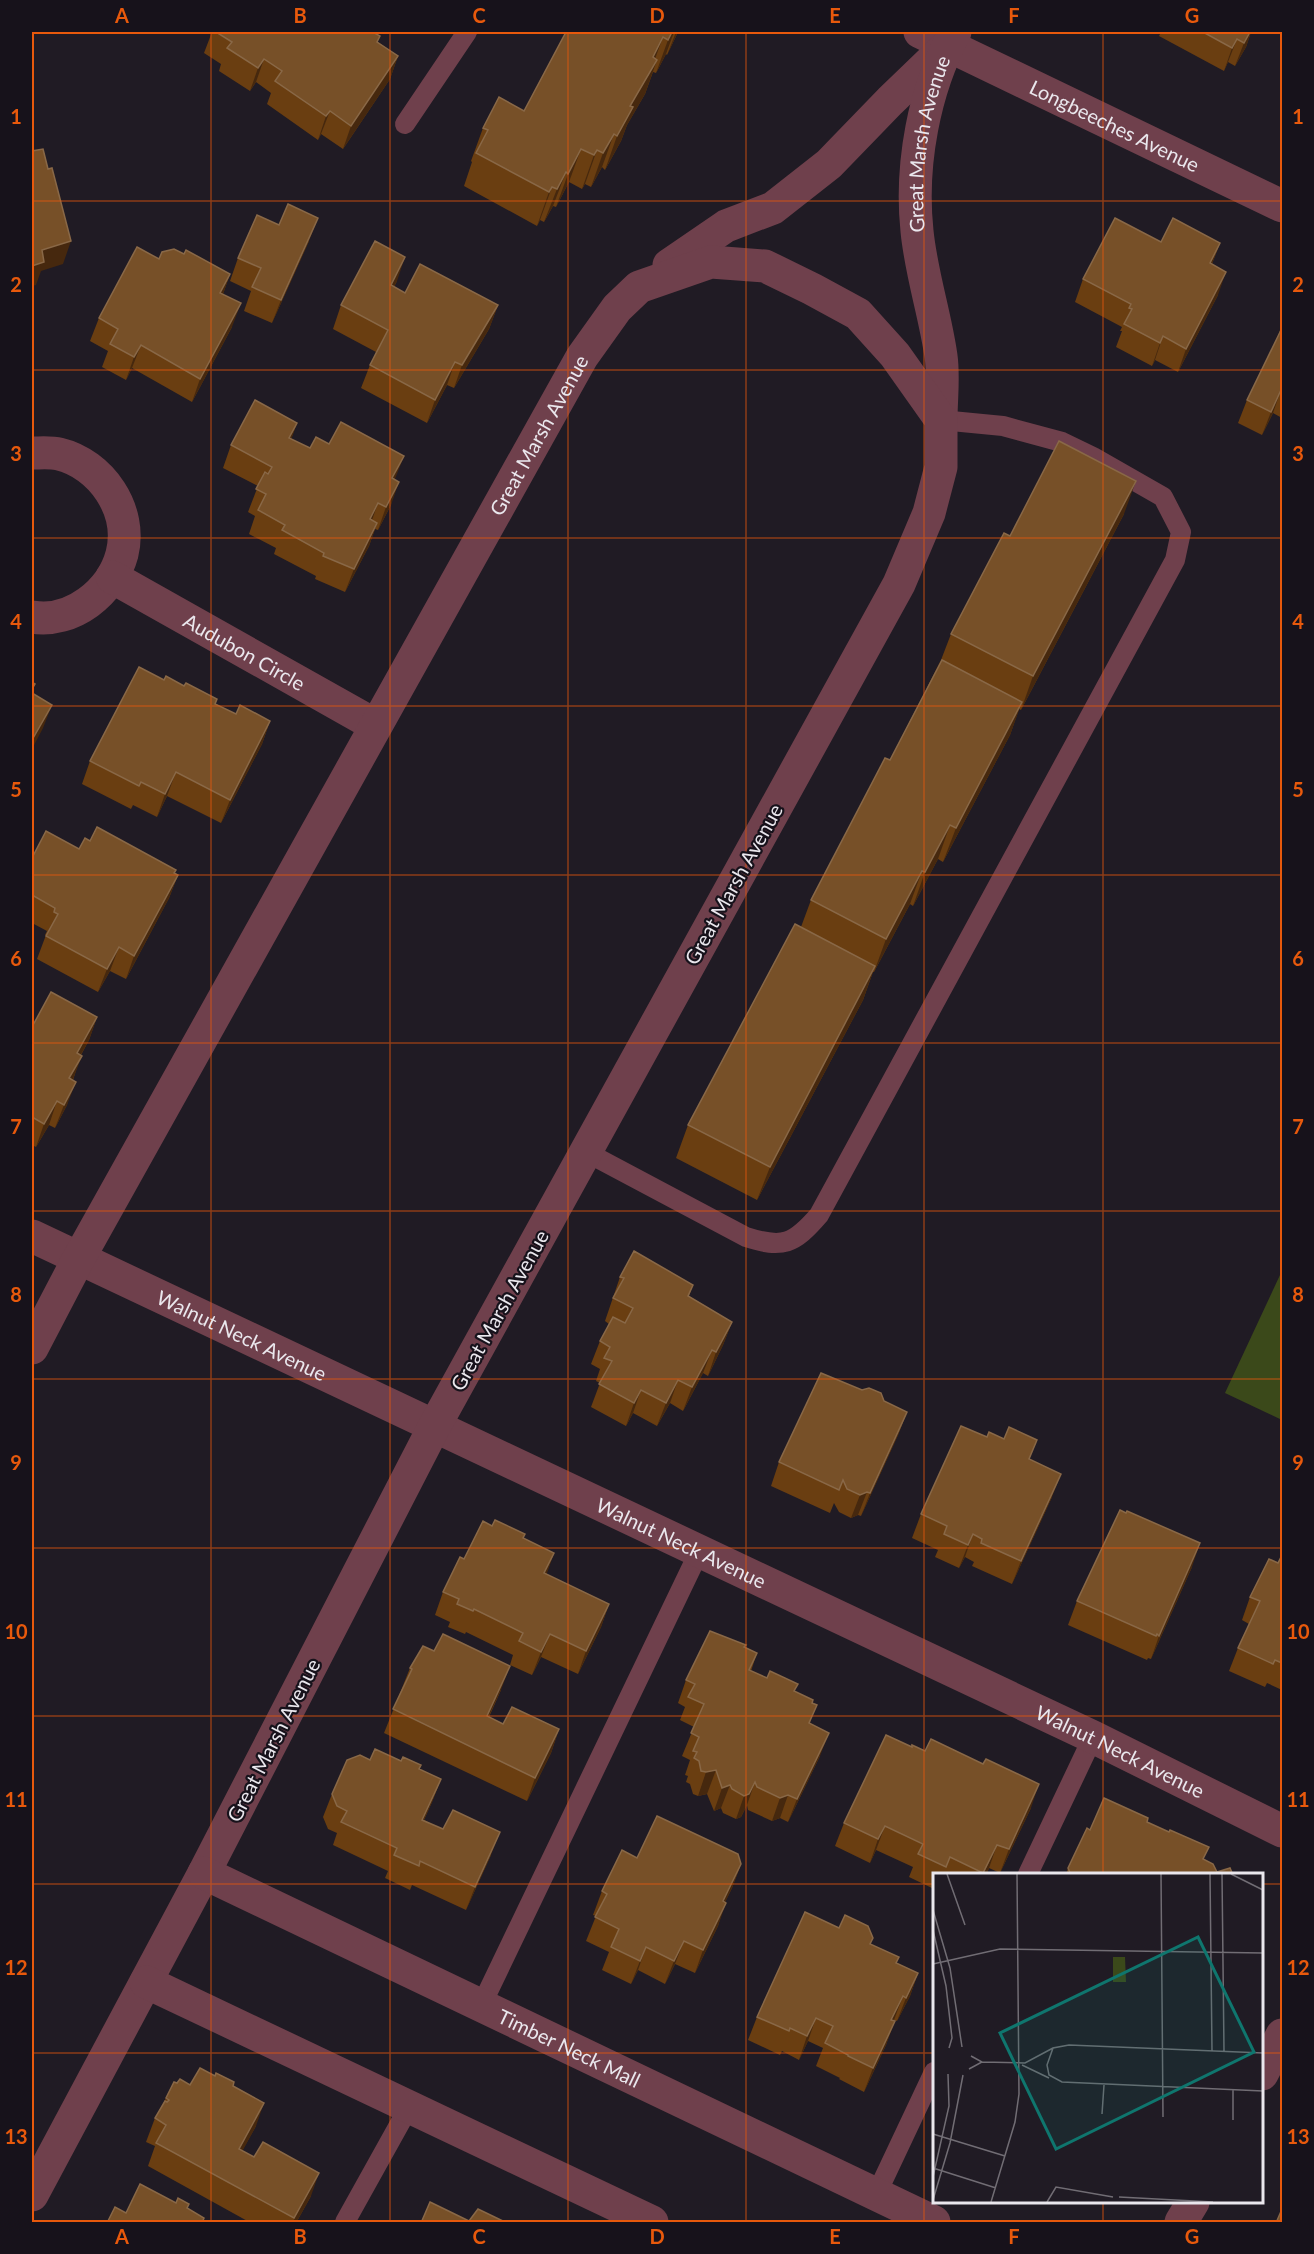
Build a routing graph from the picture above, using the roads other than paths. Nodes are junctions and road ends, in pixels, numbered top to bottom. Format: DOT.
graph roads {
  1 [pos="460,34"];
  2 [pos="941,36"];
  3 [pos="405,124"];
  4 [pos="1282,206"];
  5 [pos="639,287"];
  6 [pos="941,420"];
  7 [pos="32,453"];
  8 [pos="112,577"];
  9 [pos="32,617"];
  10 [pos="375,725"];
  11 [pos="586,1152"];
  12 [pos="32,1236"];
  13 [pos="79,1258"];
  14 [pos="32,1348"];
  15 [pos="434,1427"];
  16 [pos="699,1552"];
  17 [pos="1093,1737"];
  18 [pos="1282,1831"];
  19 [pos="204,1873"];
  20 [pos="1029,1873"];
  21 [pos="146,1982"];
  22 [pos="481,2006"];
  23 [pos="1282,2035"];
  24 [pos="1263,2072"];
  25 [pos="933,2074"];
  26 [pos="409,2107"];
  27 [pos="32,2195"];
  28 [pos="876,2195"];
  29 [pos="1192,2203"];
  30 [pos="345,2223"];
  31 [pos="652,2223"];
  32 [pos="934,2223"];
  33 [pos="1181,2223"];
  1 -- 3 [label="lane"];
  2 -- 4 [label="street, Longbeeches Avenue"];
  2 -- 5 [label="street, Great Marsh Avenue"];
  2 -- 6 [label="street, Great Marsh Avenue"];
  5 -- 6 [label="street, Great Marsh Avenue"];
  5 -- 10 [label="street, Great Marsh Avenue"];
  6 -- 11 [label="street, Great Marsh Avenue"];
  6 -- 11 [label="lane"];
  7 -- 8 [label="street"];
  8 -- 9 [label="street"];
  8 -- 10 [label="street, Audubon Circle"];
  10 -- 13 [label="street, Great Marsh Avenue"];
  11 -- 15 [label="street, Great Marsh Avenue"];
  12 -- 13 [label="street, Walnut Neck Avenue"];
  13 -- 14 [label="street, Great Marsh Avenue"];
  13 -- 15 [label="street, Walnut Neck Avenue"];
  15 -- 16 [label="street, Walnut Neck Avenue"];
  15 -- 19 [label="street, Great Marsh Avenue"];
  16 -- 17 [label="street, Walnut Neck Avenue"];
  16 -- 22 [label="lane"];
  17 -- 18 [label="street, Walnut Neck Avenue"];
  17 -- 20 [label="lane"];
  19 -- 21 [label="street, Great Marsh Avenue"];
  19 -- 22 [label="street, Timber Neck Mall"];
  21 -- 26 [label="street"];
  21 -- 27 [label="street, Great Marsh Avenue"];
  22 -- 28 [label="street, Timber Neck Mall"];
  23 -- 24 [label="street"];
  25 -- 28 [label="lane"];
  26 -- 30 [label="lane"];
  26 -- 31 [label="street"];
  28 -- 32 [label="street, Timber Neck Mall"];
  29 -- 33 [label="street"];
}
